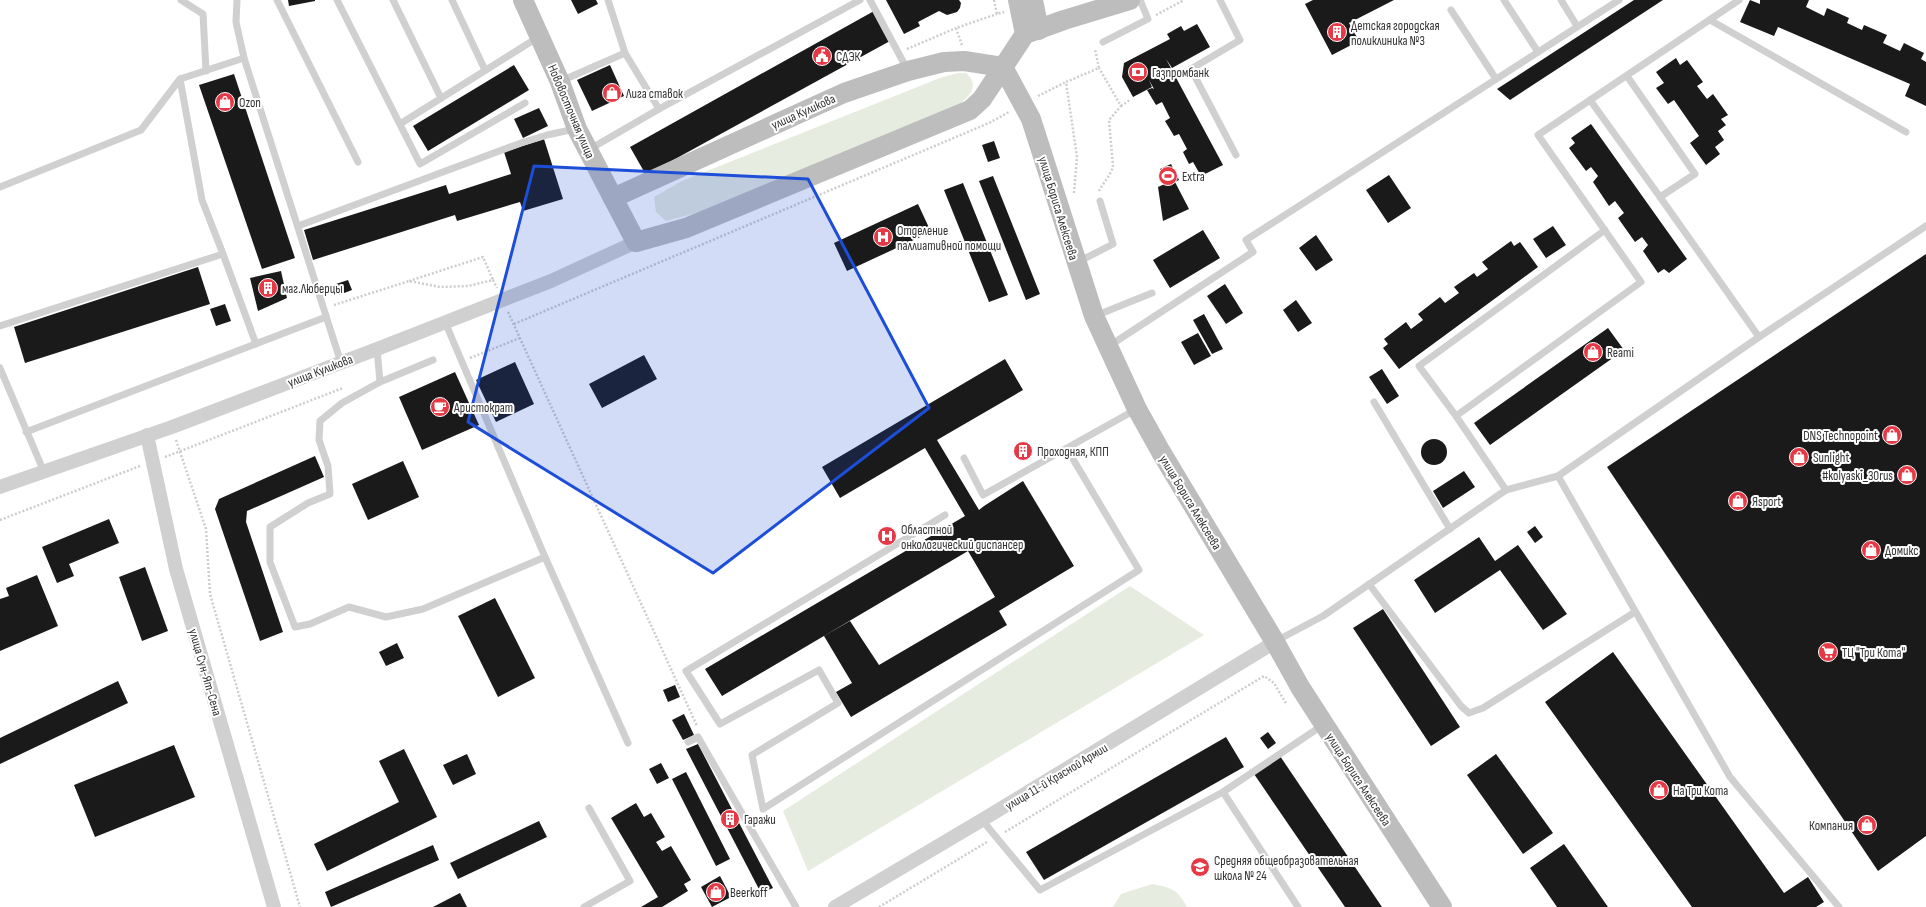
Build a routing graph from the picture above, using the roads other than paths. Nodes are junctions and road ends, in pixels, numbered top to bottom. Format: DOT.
graph roads {
  1 [pos="181,0"];
  2 [pos="237,0"];
  3 [pos="277,0"];
  4 [pos="337,0"];
  5 [pos="393,0"];
  6 [pos="452,0"];
  7 [pos="523,0"];
  8 [pos="608,0"];
  9 [pos="860,0"];
  10 [pos="870,0"];
  11 [pos="1018,0"];
  12 [pos="1033,0"];
  13 [pos="1130,0"];
  14 [pos="1140,0"];
  15 [pos="1220,0"];
  16 [pos="1504,0"];
  17 [pos="1561,0"];
  18 [pos="1619,0"];
  19 [pos="1739,0"];
  20 [pos="1451,10"];
  21 [pos="1710,20"];
  22 [pos="1577,26"];
  23 [pos="1032,32"];
  24 [pos="539,36"];
  25 [pos="1103,42"];
  26 [pos="1538,52"];
  27 [pos="625,53"];
  28 [pos="244,58"];
  29 [pos="1003,67"];
  30 [pos="206,70"];
  31 [pos="486,70"];
  32 [pos="908,71"];
  33 [pos="1627,76"];
  34 [pos="180,79"];
  35 [pos="1496,79"];
  36 [pos="560,82"];
  37 [pos="441,98"];
  38 [pos="1590,100"];
  39 [pos="525,103"];
  40 [pos="658,109"];
  41 [pos="400,124"];
  42 [pos="577,129"];
  43 [pos="1906,132"];
  44 [pos="589,150"];
  45 [pos="1236,155"];
  46 [pos="358,162"];
  47 [pos="0,187"];
  48 [pos="1660,197"];
  49 [pos="613,198"];
  50 [pos="1100,201"];
  51 [pos="298,226"];
  52 [pos="1926,226"];
  53 [pos="1605,230"];
  54 [pos="636,242"];
  55 [pos="223,254"];
  56 [pos="1076,264"];
  57 [pos="1152,293"];
  58 [pos="1094,316"];
  59 [pos="326,317"];
  60 [pos="445,322"];
  61 [pos="0,326"];
  62 [pos="1759,337"];
  63 [pos="256,344"];
  64 [pos="1107,347"];
  65 [pos="377,349"];
  66 [pos="433,360"];
  67 [pos="341,362"];
  68 [pos="0,368"];
  69 [pos="380,382"];
  70 [pos="1374,402"];
  71 [pos="1137,409"];
  72 [pos="1456,416"];
  73 [pos="26,432"];
  74 [pos="147,435"];
  75 [pos="1067,449"];
  76 [pos="964,458"];
  77 [pos="44,472"];
  78 [pos="1558,476"];
  79 [pos="0,488"];
  80 [pos="1506,490"];
  81 [pos="945,515"];
  82 [pos="1450,529"];
  83 [pos="545,557"];
  84 [pos="1369,584"];
  85 [pos="1635,612"];
  86 [pos="1275,642"];
  87 [pos="1324,724"];
  88 [pos="688,742"];
  89 [pos="628,743"];
  90 [pos="1223,792"];
  91 [pos="589,808"];
  92 [pos="982,820"];
  93 [pos="274,907"];
  94 [pos="584,907"];
  95 [pos="796,907"];
  96 [pos="835,907"];
  97 [pos="1298,907"];
  98 [pos="1442,907"];
  99 [pos="1839,907"];
  1 -- 30 [label="lane"];
  2 -- 28 [label="lane"];
  3 -- 46 [label="lane"];
  4 -- 41 [label="lane"];
  5 -- 37 [label="lane"];
  6 -- 31 [label="lane"];
  7 -- 24 [label="main road, Нововосточная улица"];
  8 -- 27 [label="lane"];
  9 -- 40 [label="lane"];
  10 -- 32 [label="lane"];
  11 -- 23 [label="main road"];
  12 -- 23 [label="main road"];
  13 -- 23 [label="main road"];
  14 -- 25 [label="lane"];
  15 -- 45 [label="lane"];
  16 -- 26 [label="lane"];
  17 -- 22 [label="lane"];
  18 -- 22 [label="lane"];
  19 -- 21 [label="lane"];
  20 -- 35 [label="lane"];
  21 -- 33 [label="lane"];
  21 -- 43 [label="lane"];
  22 -- 26 [label="lane"];
  23 -- 29 [label="main road"];
  24 -- 31 [label="lane"];
  24 -- 36 [label="main road, Нововосточная улица"];
  26 -- 35 [label="lane"];
  27 -- 36 [label="lane"];
  27 -- 40 [label="lane"];
  28 -- 30 [label="lane"];
  28 -- 51 [label="lane"];
  29 -- 32 [label="main road, улица Куликова"];
  29 -- 54 [label="main road"];
  29 -- 56 [label="main road, улица Бориса Алексеева"];
  30 -- 34 [label="lane"];
  31 -- 37 [label="lane"];
  32 -- 49 [label="main road, улица Куликова"];
  33 -- 38 [label="lane"];
  33 -- 48 [label="lane"];
  34 -- 47 [label="lane"];
  34 -- 55 [label="lane"];
  35 -- 64 [label="lane"];
  36 -- 42 [label="main road, Нововосточная улица"];
  37 -- 41 [label="lane"];
  38 -- 48 [label="lane"];
  38 -- 53 [label="lane"];
  39 -- 41 [label="lane"];
  40 -- 44 [label="lane"];
  42 -- 44 [label="main road, Нововосточная улица"];
  42 -- 51 [label="lane"];
  44 -- 49 [label="main road, Нововосточная улица"];
  48 -- 62 [label="lane"];
  49 -- 54 [label="main road, Нововосточная улица"];
  50 -- 56 [label="lane"];
  51 -- 59 [label="lane"];
  52 -- 62 [label="lane"];
  53 -- 72 [label="lane"];
  53 -- 72 [label="lane"];
  54 -- 60 [label="street, улица Куликова"];
  55 -- 61 [label="lane"];
  55 -- 63 [label="lane"];
  56 -- 58 [label="main road, улица Бориса Алексеева"];
  57 -- 58 [label="lane"];
  58 -- 64 [label="main road, улица Бориса Алексеева"];
  59 -- 63 [label="lane"];
  59 -- 67 [label="lane"];
  60 -- 65 [label="street, улица Куликова"];
  60 -- 83 [label="lane"];
  62 -- 78 [label="lane"];
  63 -- 73 [label="lane"];
  64 -- 71 [label="main road, улица Бориса Алексеева"];
  65 -- 67 [label="street, улица Куликова"];
  65 -- 69 [label="lane"];
  66 -- 69 [label="lane"];
  67 -- 74 [label="street, улица Куликова"];
  68 -- 73 [label="lane"];
  69 -- 83 [label="lane"];
  70 -- 82 [label="lane"];
  71 -- 75 [label="lane"];
  71 -- 86 [label="main road, улица Бориса Алексеева"];
  72 -- 80 [label="lane"];
  73 -- 77 [label="lane"];
  74 -- 77 [label="street, улица Куликова"];
  74 -- 93 [label="street, улица Сун-Ят-Сена"];
  75 -- 76 [label="lane"];
  75 -- 81 [label="lane"];
  77 -- 79 [label="street, улица Куликова"];
  78 -- 80 [label="lane"];
  78 -- 85 [label="lane"];
  80 -- 82 [label="lane"];
  82 -- 84 [label="lane"];
  83 -- 89 [label="lane"];
  84 -- 85 [label="lane"];
  84 -- 86 [label="lane"];
  85 -- 99 [label="lane"];
  86 -- 87 [label="main road, улица Бориса Алексеева"];
  86 -- 92 [label="street, улица 11-й Красной Армии"];
  87 -- 90 [label="lane"];
  87 -- 98 [label="main road, улица Бориса Алексеева"];
  88 -- 95 [label="lane"];
  90 -- 92 [label="lane"];
  90 -- 97 [label="lane"];
  91 -- 94 [label="lane"];
  92 -- 96 [label="street, улица 11-й Красной Армии"];
}
